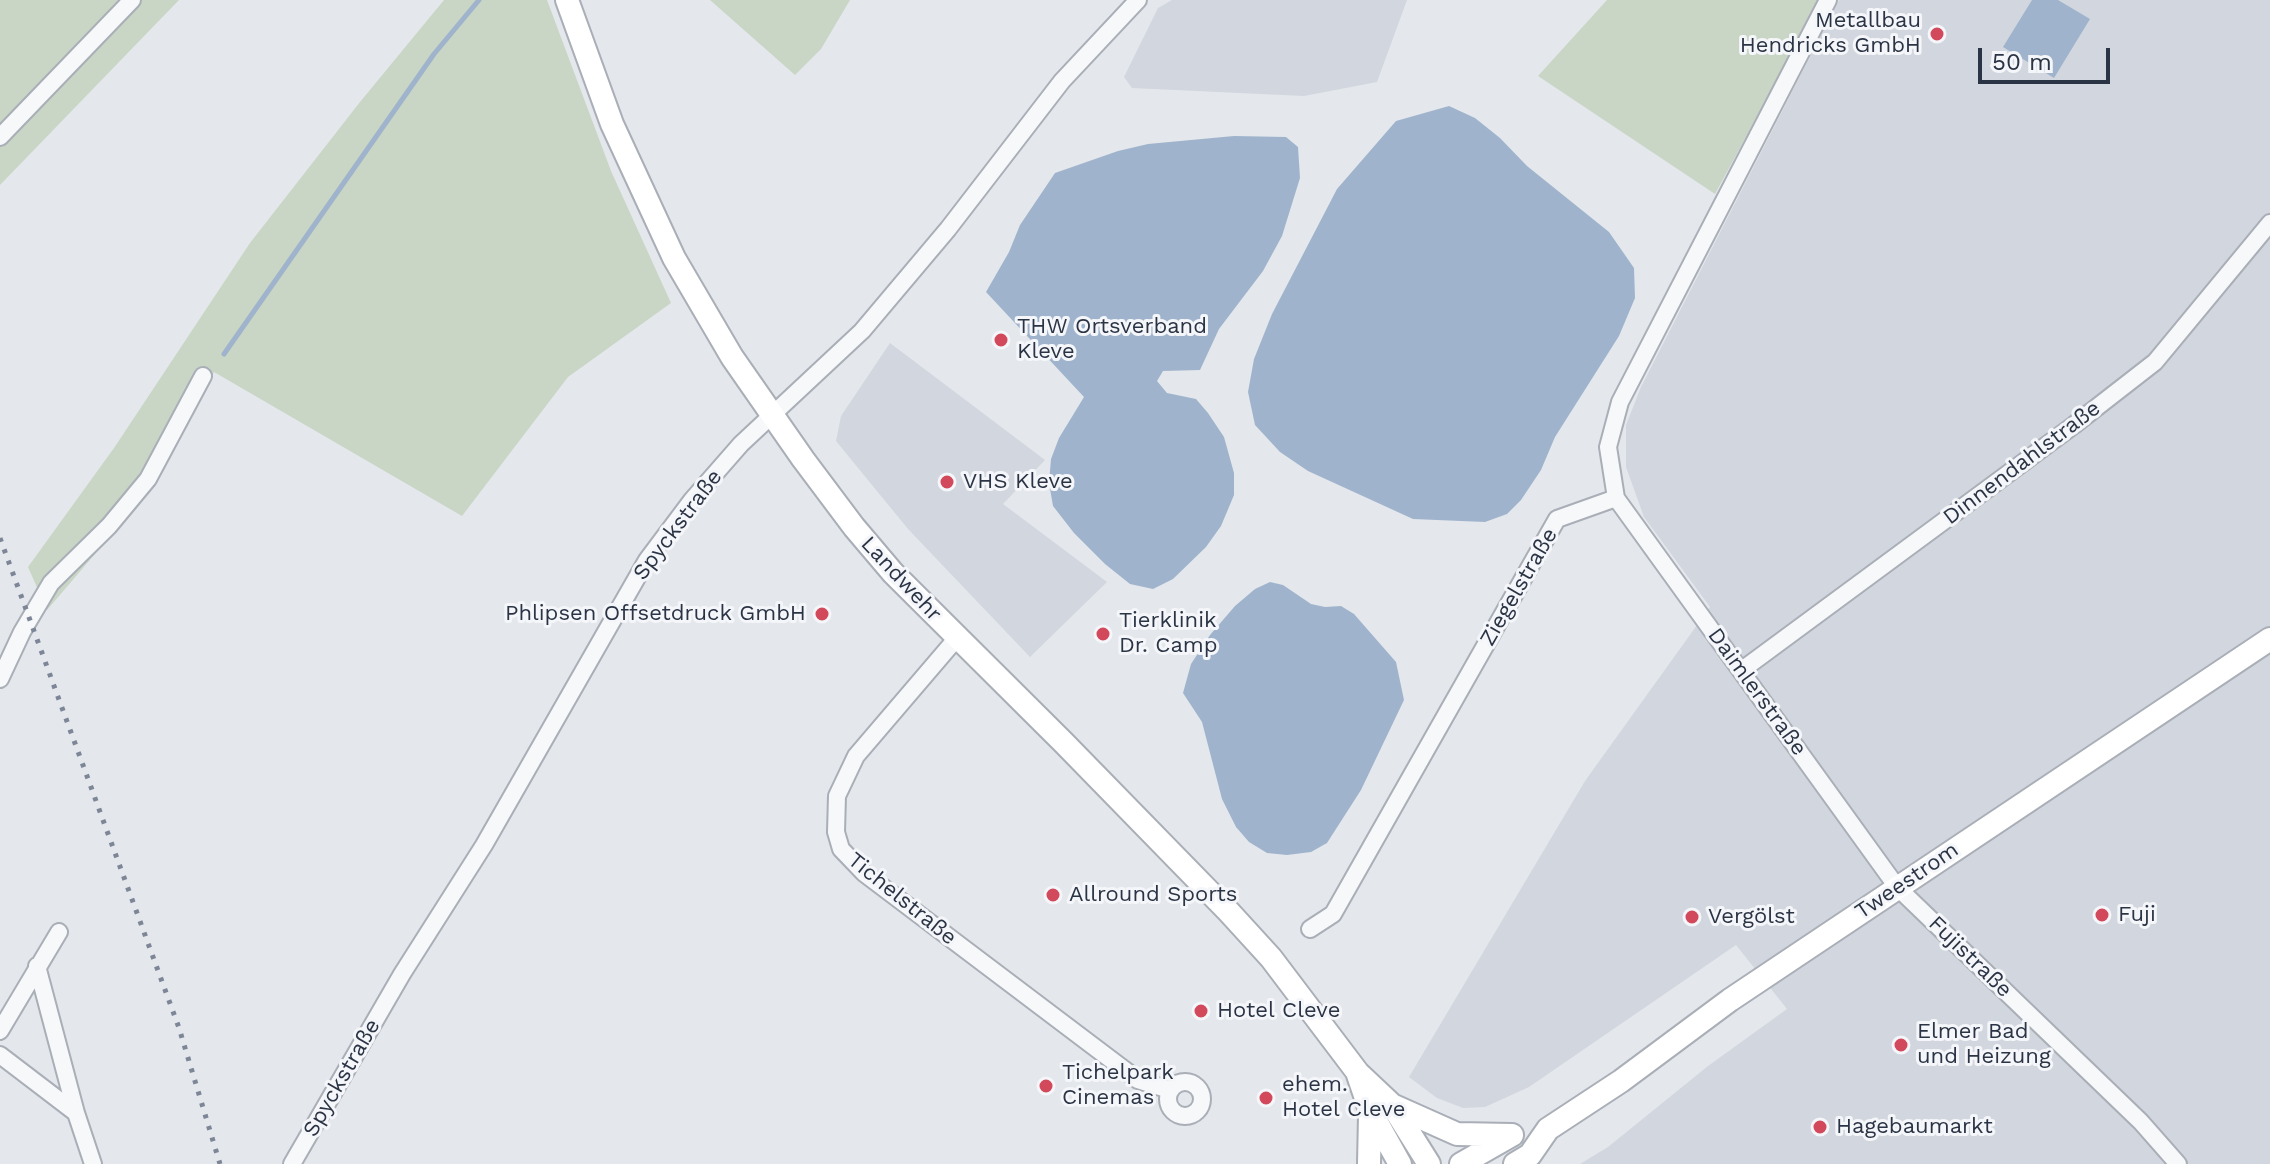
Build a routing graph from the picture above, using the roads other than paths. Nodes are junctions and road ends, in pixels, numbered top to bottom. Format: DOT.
graph roads {
  1 [pos="132,0"];
  2 [pos="567,0"];
  3 [pos="1138,0"];
  4 [pos="1828,0"];
  5 [pos="0,137"];
  6 [pos="2270,223"];
  7 [pos="203,376"];
  8 [pos="773,415"];
  9 [pos="1616,498"];
  10 [pos="956,639"];
  11 [pos="2270,639"];
  12 [pos="1742,670"];
  13 [pos="0,679"];
  14 [pos="1897,887"];
  15 [pos="1310,929"];
  16 [pos="59,932"];
  17 [pos="37,966"];
  18 [pos="0,1031"];
  19 [pos="0,1055"];
  20 [pos="1358,1073"];
  21 [pos="1170,1090"];
  22 [pos="1392,1105"];
  23 [pos="1370,1110"];
  24 [pos="76,1113"];
  25 [pos="1548,1129"];
  26 [pos="1512,1135"];
  27 [pos="1523,1161"];
  28 [pos="93,1164"];
  29 [pos="292,1164"];
  30 [pos="1369,1164"];
  31 [pos="1400,1164"];
  32 [pos="1429,1164"];
  33 [pos="1461,1164"];
  34 [pos="2178,1164"];
  1 -- 5 [label="street"];
  2 -- 8 [label="main road, Landwehr"];
  3 -- 8 [label="street, Spyckstraße"];
  4 -- 9 [label="street"];
  6 -- 12 [label="street, Dinnendahlstraße"];
  7 -- 13 [label="street"];
  8 -- 10 [label="main road, Landwehr"];
  8 -- 29 [label="street, Spyckstraße"];
  9 -- 12 [label="street, Daimlerstraße"];
  9 -- 15 [label="street, Ziegelstraße"];
  10 -- 20 [label="main road, Landwehr"];
  10 -- 21 [label="street, Tichelstraße"];
  11 -- 14 [label="main road, Tweestrom"];
  12 -- 14 [label="street, Daimlerstraße"];
  14 -- 25 [label="main road, Tweestrom"];
  14 -- 34 [label="street, Fujistraße"];
  16 -- 17 [label="street"];
  17 -- 18 [label="street"];
  17 -- 24 [label="street"];
  19 -- 24 [label="street"];
  20 -- 22 [label="main road, Landwehr"];
  20 -- 23 [label="main road, Landwehr"];
  22 -- 26 [label="main road"];
  22 -- 32 [label="main road, Landwehr"];
  23 -- 30 [label="main road"];
  23 -- 31 [label="main road, Landwehr"];
  24 -- 28 [label="street"];
  25 -- 26 [label="main road, Tweestrom"];
  25 -- 27 [label="main road, Tweestrom"];
  26 -- 33 [label="main road, Tweestrom"];
}
